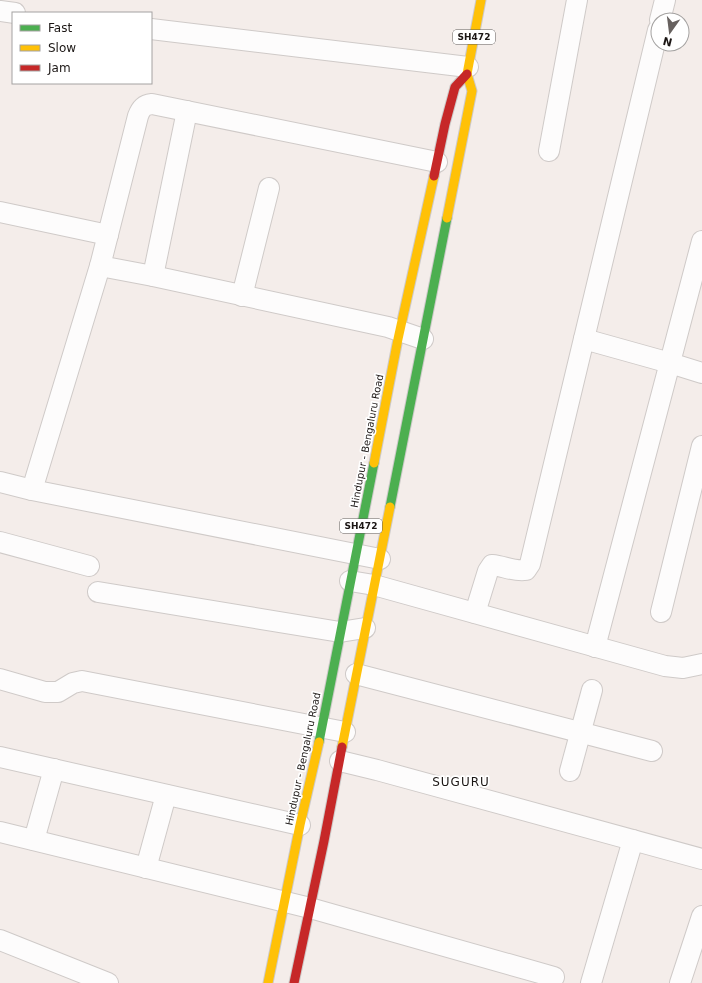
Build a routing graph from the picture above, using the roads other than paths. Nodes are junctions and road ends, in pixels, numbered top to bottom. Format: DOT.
graph roads {
  1 [pos="481,0"];
  2 [pos="577,0"];
  3 [pos="665,0"];
  4 [pos="0,11"];
  5 [pos="662,12"];
  6 [pos="12,13"];
  7 [pos="152,29"];
  8 [pos="653,52"];
  9 [pos="468,71"];
  10 [pos="187,111"];
  11 [pos="549,151"];
  12 [pos="437,162"];
  13 [pos="269,188"];
  14 [pos="0,212"];
  15 [pos="108,235"];
  16 [pos="702,241"];
  17 [pos="100,266"];
  18 [pos="153,276"];
  19 [pos="242,296"];
  20 [pos="400,330"];
  21 [pos="423,338"];
  22 [pos="584,339"];
  23 [pos="670,363"];
  24 [pos="702,373"];
  25 [pos="702,446"];
  26 [pos="0,482"];
  27 [pos="32,490"];
  28 [pos="0,542"];
  29 [pos="355,554"];
  30 [pos="380,559"];
  31 [pos="89,566"];
  32 [pos="350,581"];
  33 [pos="374,585"];
  34 [pos="98,592"];
  35 [pos="661,612"];
  36 [pos="475,613"];
  37 [pos="365,628"];
  38 [pos="340,632"];
  39 [pos="596,647"];
  40 [pos="702,664"];
  41 [pos="356,674"];
  42 [pos="0,680"];
  43 [pos="592,690"];
  44 [pos="322,727"];
  45 [pos="345,732"];
  46 [pos="580,732"];
  47 [pos="652,750"];
  48 [pos="0,757"];
  49 [pos="340,761"];
  50 [pos="54,769"];
  51 [pos="570,771"];
  52 [pos="166,795"];
  53 [pos="300,825"];
  54 [pos="0,832"];
  55 [pos="34,840"];
  56 [pos="633,840"];
  57 [pos="702,859"];
  58 [pos="146,868"];
  59 [pos="284,903"];
  60 [pos="310,908"];
  61 [pos="702,916"];
  62 [pos="0,940"];
  63 [pos="554,978"];
  64 [pos="108,983"];
  65 [pos="268,983"];
  66 [pos="294,983"];
  67 [pos="592,983"];
  68 [pos="680,983"];
  1 -- 9 [label="main road, Hindupur - Bengaluru Road / SH472"];
  2 -- 11 [label="street"];
  3 -- 5 [label="street"];
  4 -- 6 [label="street"];
  7 -- 9 [label="street"];
  8 -- 22 [label="street"];
  9 -- 12 [label="main road, Hindupur - Bengaluru Road / SH472"];
  9 -- 21 [label="main road, Hindupur - Bengaluru Road / SH472"];
  10 -- 12 [label="street"];
  10 -- 15 [label="street"];
  10 -- 18 [label="street"];
  12 -- 20 [label="main road, Hindupur - Bengaluru Road / SH472"];
  13 -- 19 [label="street"];
  14 -- 15 [label="street"];
  15 -- 17 [label="street"];
  16 -- 23 [label="street"];
  17 -- 18 [label="street"];
  17 -- 27 [label="street"];
  18 -- 19 [label="street"];
  19 -- 20 [label="street"];
  20 -- 21 [label="street"];
  20 -- 29 [label="main road, Hindupur - Bengaluru Road / SH472"];
  21 -- 30 [label="main road, Hindupur - Bengaluru Road / SH472"];
  22 -- 23 [label="street"];
  22 -- 36 [label="street"];
  23 -- 24 [label="street"];
  23 -- 39 [label="street"];
  25 -- 35 [label="street"];
  26 -- 27 [label="street"];
  27 -- 29 [label="street"];
  28 -- 31 [label="street"];
  29 -- 30 [label="street"];
  29 -- 32 [label="main road, Hindupur - Bengaluru Road / SH472"];
  30 -- 33 [label="main road, Hindupur - Bengaluru Road / SH472"];
  32 -- 33 [label="street"];
  32 -- 38 [label="main road, Hindupur - Bengaluru Road / SH472"];
  33 -- 36 [label="street"];
  33 -- 37 [label="main road, Hindupur - Bengaluru Road / SH472"];
  34 -- 38 [label="street"];
  36 -- 39 [label="street"];
  37 -- 38 [label="street"];
  37 -- 41 [label="main road, Hindupur - Bengaluru Road / SH472"];
  38 -- 44 [label="main road, Hindupur - Bengaluru Road / SH472"];
  39 -- 40 [label="street"];
  41 -- 45 [label="main road, Hindupur - Bengaluru Road / SH472"];
  41 -- 46 [label="street"];
  42 -- 44 [label="street"];
  43 -- 46 [label="street"];
  44 -- 45 [label="street"];
  44 -- 53 [label="main road, Hindupur - Bengaluru Road / SH472"];
  45 -- 49 [label="main road, Hindupur - Bengaluru Road / SH472"];
  46 -- 47 [label="street"];
  46 -- 51 [label="street"];
  48 -- 50 [label="street"];
  49 -- 56 [label="street"];
  49 -- 60 [label="main road, Hindupur - Bengaluru Road / SH472"];
  50 -- 52 [label="street"];
  50 -- 55 [label="street"];
  52 -- 53 [label="street"];
  52 -- 58 [label="street"];
  53 -- 59 [label="main road, Hindupur - Bengaluru Road / SH472"];
  54 -- 55 [label="street"];
  55 -- 58 [label="street"];
  56 -- 57 [label="street"];
  56 -- 67 [label="street"];
  58 -- 59 [label="street"];
  59 -- 60 [label="street"];
  59 -- 65 [label="main road, Hindupur - Bengaluru Road / SH472"];
  60 -- 63 [label="street"];
  60 -- 66 [label="main road, Hindupur - Bengaluru Road / SH472"];
  61 -- 68 [label="street"];
  62 -- 64 [label="street"];
}
